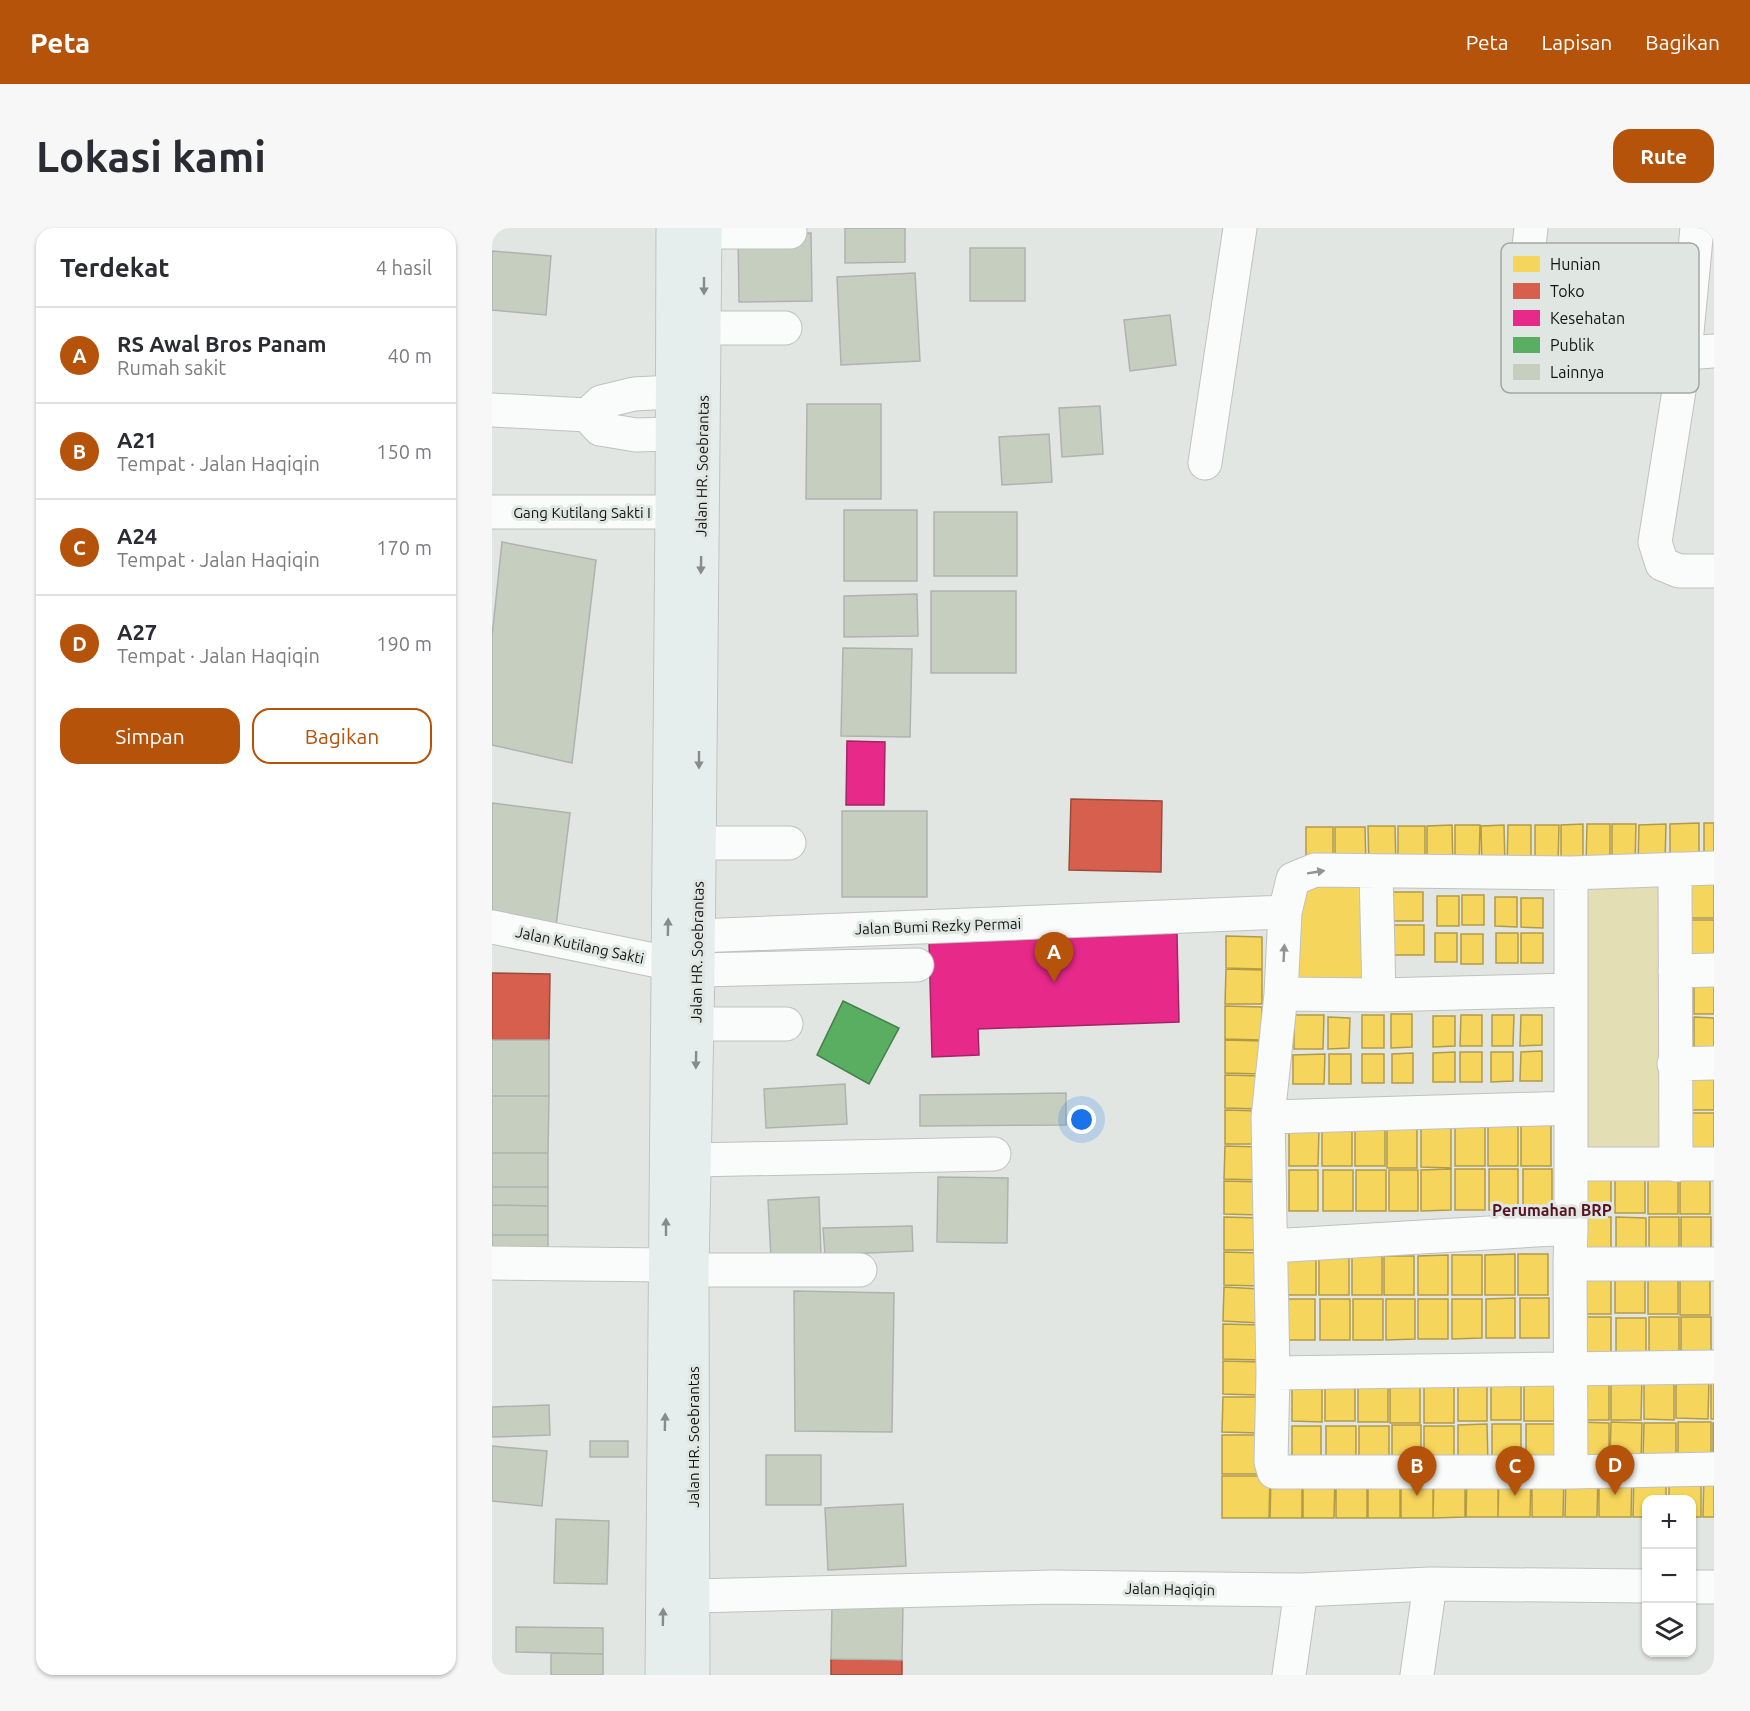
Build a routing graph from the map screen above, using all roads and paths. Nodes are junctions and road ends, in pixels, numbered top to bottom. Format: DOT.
graph roads {
  1 [pos="673,228"];
  2 [pos="1240,228"];
  3 [pos="1531,228"];
  4 [pos="1697,228"];
  5 [pos="704,230"];
  6 [pos="790,232"];
  7 [pos="1529,243"];
  8 [pos="1697,243"];
  9 [pos="1699,311"];
  10 [pos="704,328"];
  11 [pos="785,328"];
  12 [pos="1700,352"];
  13 [pos="672,392"];
  14 [pos="1690,393"];
  15 [pos="492,410"];
  16 [pos="587,415"];
  17 [pos="672,434"];
  18 [pos="1205,462"];
  19 [pos="492,512"];
  20 [pos="672,513"];
  21 [pos="1714,571"];
  22 [pos="685,721"];
  23 [pos="699,843"];
  24 [pos="789,843"];
  25 [pos="1714,868"];
  26 [pos="1675,869"];
  27 [pos="1376,872"];
  28 [pos="1571,873"];
  29 [pos="1285,912"];
  30 [pos="492,927"];
  31 [pos="698,936"];
  32 [pos="917,965"];
  33 [pos="1714,970"];
  34 [pos="1675,971"];
  35 [pos="690,987"];
  36 [pos="1571,990"];
  37 [pos="1281,994"];
  38 [pos="1379,995"];
  39 [pos="786,1024"];
  40 [pos="1714,1063"];
  41 [pos="1674,1064"];
  42 [pos="1571,1108"];
  43 [pos="1268,1117"];
  44 [pos="994,1154"];
  45 [pos="694,1160"];
  46 [pos="1571,1164"];
  47 [pos="1714,1164"];
  48 [pos="1676,1165"];
  49 [pos="1571,1228"];
  50 [pos="1271,1246"];
  51 [pos="492,1263"];
  52 [pos="1570,1264"];
  53 [pos="1714,1264"];
  54 [pos="679,1267"];
  55 [pos="860,1270"];
  56 [pos="1714,1367"];
  57 [pos="1571,1370"];
  58 [pos="1273,1373"];
  59 [pos="1714,1469"];
  60 [pos="1571,1472"];
  61 [pos="1430,1584"];
  62 [pos="1642,1586"];
  63 [pos="1696,1587"];
  64 [pos="1714,1587"];
  65 [pos="1301,1590"];
  66 [pos="693,1596"];
  67 [pos="662,1675"];
  68 [pos="693,1675"];
  69 [pos="1290,1675"];
  70 [pos="1417,1675"];
  1 -- 13 [label="main road, Jalan HR. Soebrantas"];
  2 -- 18 [label="street"];
  3 -- 7 [label="street"];
  4 -- 8 [label="street"];
  5 -- 6 [label="street"];
  5 -- 10 [label="main road, Jalan HR. Soebrantas, one-way"];
  9 -- 12 [label="street"];
  10 -- 11 [label="street"];
  10 -- 22 [label="main road, Jalan HR. Soebrantas, one-way"];
  13 -- 16 [label="street"];
  13 -- 17 [label="main road, Jalan HR. Soebrantas"];
  14 -- 21 [label="street"];
  15 -- 16 [label="street"];
  16 -- 17 [label="street"];
  17 -- 20 [label="main road, Jalan HR. Soebrantas"];
  19 -- 20 [label="street, Gang Kutilang Sakti I"];
  20 -- 22 [label="main road, Jalan HR. Soebrantas"];
  22 -- 23 [label="main road, Jalan HR. Soebrantas, one-way"];
  35 -- 22 [label="main road, Jalan HR. Soebrantas, one-way"];
  23 -- 24 [label="street"];
  23 -- 31 [label="main road, Jalan HR. Soebrantas"];
  25 -- 26 [label="street"];
  26 -- 28 [label="street"];
  26 -- 34 [label="street"];
  27 -- 28 [label="street"];
  29 -- 27 [label="street, one-way"];
  27 -- 38 [label="street"];
  28 -- 36 [label="street"];
  29 -- 31 [label="street, Jalan Bumi Rezky Permai"];
  37 -- 29 [label="street, one-way"];
  30 -- 35 [label="street, Jalan Kutilang Sakti"];
  31 -- 35 [label="main road, Jalan HR. Soebrantas"];
  32 -- 35 [label="street"];
  33 -- 34 [label="street"];
  34 -- 41 [label="street"];
  35 -- 39 [label="street"];
  35 -- 45 [label="main road, Jalan HR. Soebrantas, one-way"];
  54 -- 35 [label="main road, Jalan HR. Soebrantas, one-way"];
  36 -- 38 [label="street"];
  36 -- 42 [label="street"];
  37 -- 38 [label="street"];
  37 -- 43 [label="street"];
  40 -- 41 [label="street"];
  41 -- 48 [label="street"];
  42 -- 43 [label="street"];
  42 -- 46 [label="street"];
  43 -- 50 [label="street"];
  44 -- 45 [label="street"];
  45 -- 54 [label="main road, Jalan HR. Soebrantas"];
  46 -- 48 [label="street"];
  46 -- 49 [label="street"];
  47 -- 48 [label="street"];
  49 -- 50 [label="street"];
  49 -- 52 [label="street"];
  50 -- 58 [label="street"];
  51 -- 54 [label="street"];
  52 -- 53 [label="street"];
  52 -- 57 [label="street"];
  54 -- 55 [label="street"];
  54 -- 66 [label="main road, Jalan HR. Soebrantas"];
  67 -- 54 [label="main road, Jalan HR. Soebrantas, one-way"];
  56 -- 57 [label="street"];
  57 -- 58 [label="street"];
  57 -- 60 [label="street"];
  58 -- 60 [label="street"];
  59 -- 60 [label="street"];
  61 -- 62 [label="street, Jalan Haqiqin"];
  61 -- 65 [label="street, Jalan Haqiqin"];
  61 -- 70 [label="street"];
  63 -- 64 [label="street"];
  65 -- 66 [label="street, Jalan Haqiqin"];
  65 -- 69 [label="street"];
  66 -- 68 [label="main road, Jalan HR. Soebrantas"];
}
